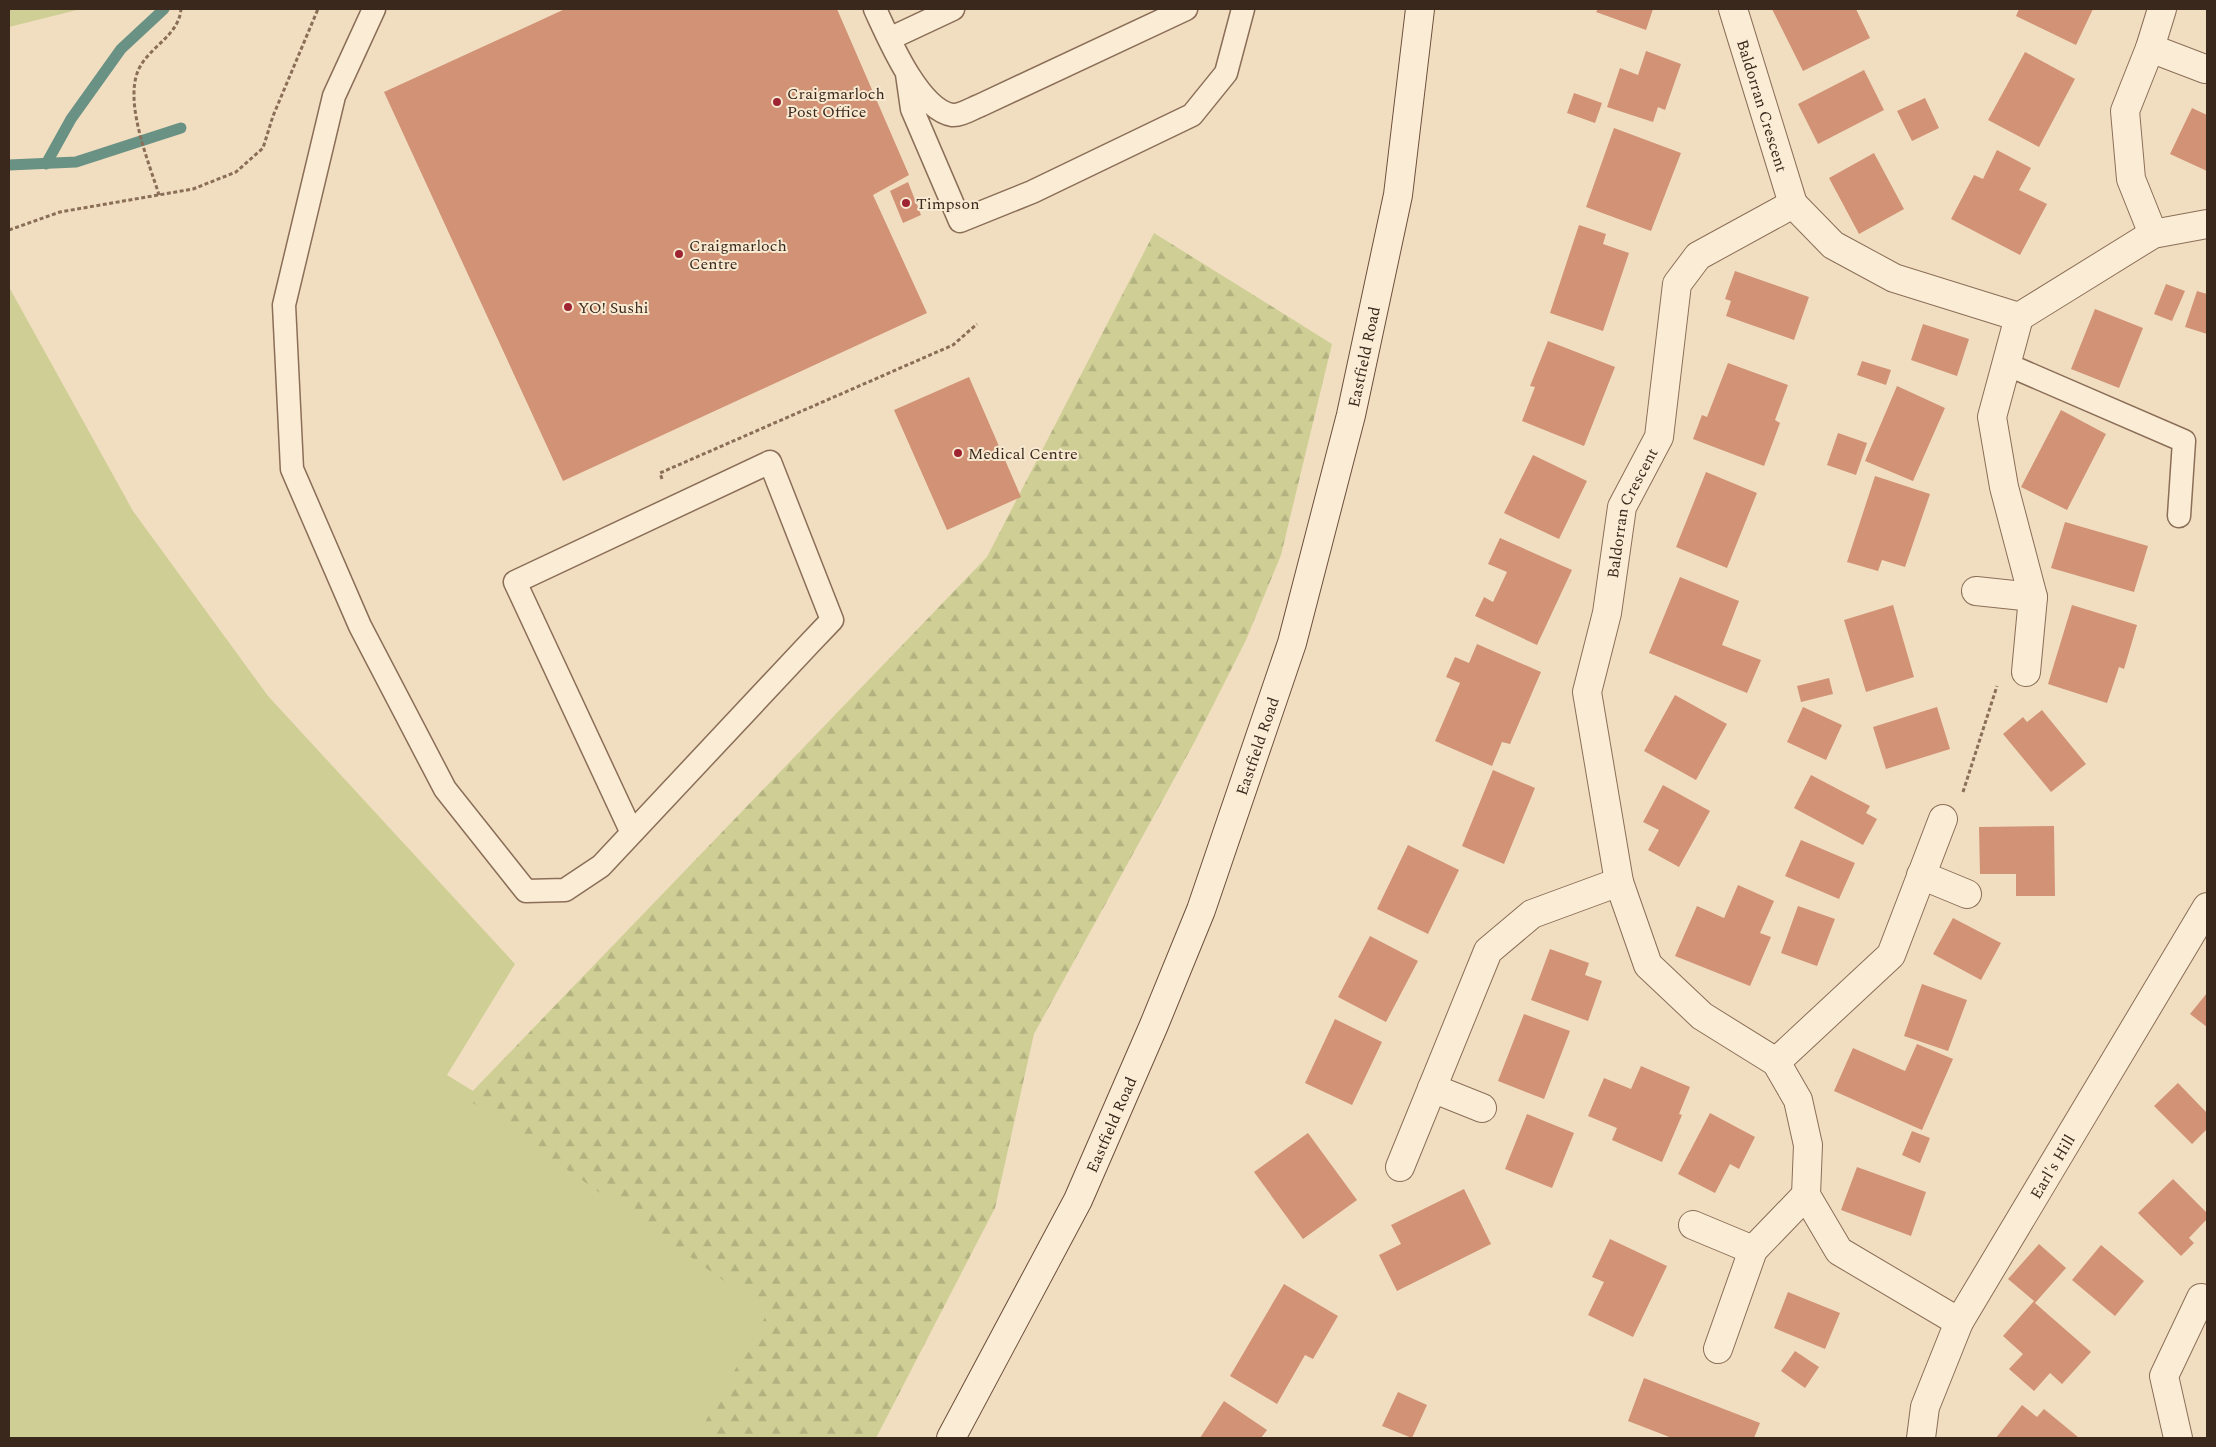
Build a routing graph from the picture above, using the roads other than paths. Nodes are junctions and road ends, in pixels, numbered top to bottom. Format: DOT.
graph roads {
  1 [pos="374,9"];
  2 [pos="875,9"];
  3 [pos="952,9"];
  4 [pos="1186,9"];
  5 [pos="1243,9"];
  6 [pos="1420,9"];
  7 [pos="1733,9"];
  8 [pos="2162,9"];
  9 [pos="889,39"];
  10 [pos="2150,48"];
  11 [pos="2206,69"];
  12 [pos="907,74"];
  13 [pos="1792,204"];
  14 [pos="2207,224"];
  15 [pos="2153,234"];
  16 [pos="2019,317"];
  17 [pos="2006,364"];
  18 [pos="2179,516"];
  19 [pos="1976,591"];
  20 [pos="2033,597"];
  21 [pos="2026,672"];
  22 [pos="1943,819"];
  23 [pos="632,833"];
  24 [pos="1921,874"];
  25 [pos="1619,882"];
  26 [pos="1967,894"];
  27 [pos="2207,907"];
  28 [pos="1776,1062"];
  29 [pos="1432,1088"];
  30 [pos="1482,1108"];
  31 [pos="1400,1167"];
  32 [pos="1806,1195"];
  33 [pos="1693,1225"];
  34 [pos="1752,1250"];
  35 [pos="2202,1298"];
  36 [pos="1959,1322"];
  37 [pos="1718,1349"];
  38 [pos="951,1438"];
  39 [pos="1922,1438"];
  40 [pos="2178,1438"];
  1 -- 23 [label="lane"];
  2 -- 9 [label="lane"];
  3 -- 9 [label="lane"];
  4 -- 12 [label="lane"];
  5 -- 12 [label="lane"];
  6 -- 38 [label="street, Eastfield Road"];
  7 -- 13 [label="street, Baldorran Crescent"];
  8 -- 10 [label="street"];
  9 -- 12 [label="lane"];
  10 -- 11 [label="street"];
  10 -- 15 [label="street"];
  13 -- 16 [label="street, Baldorran Crescent"];
  13 -- 25 [label="street, Baldorran Crescent"];
  14 -- 15 [label="street"];
  15 -- 16 [label="street"];
  16 -- 17 [label="street"];
  17 -- 18 [label="lane"];
  17 -- 20 [label="street"];
  19 -- 20 [label="street"];
  20 -- 21 [label="street"];
  22 -- 24 [label="street"];
  23 -- 23 [label="lane"];
  24 -- 26 [label="street"];
  24 -- 28 [label="street"];
  25 -- 28 [label="street, Baldorran Crescent"];
  25 -- 29 [label="street"];
  27 -- 36 [label="street, Earl's Hill"];
  28 -- 32 [label="street, Baldorran Crescent"];
  29 -- 30 [label="street"];
  29 -- 31 [label="street"];
  32 -- 34 [label="street"];
  32 -- 36 [label="street"];
  33 -- 34 [label="street"];
  34 -- 37 [label="street"];
  35 -- 40 [label="street"];
  36 -- 39 [label="street, Earl's Hill"];
}
